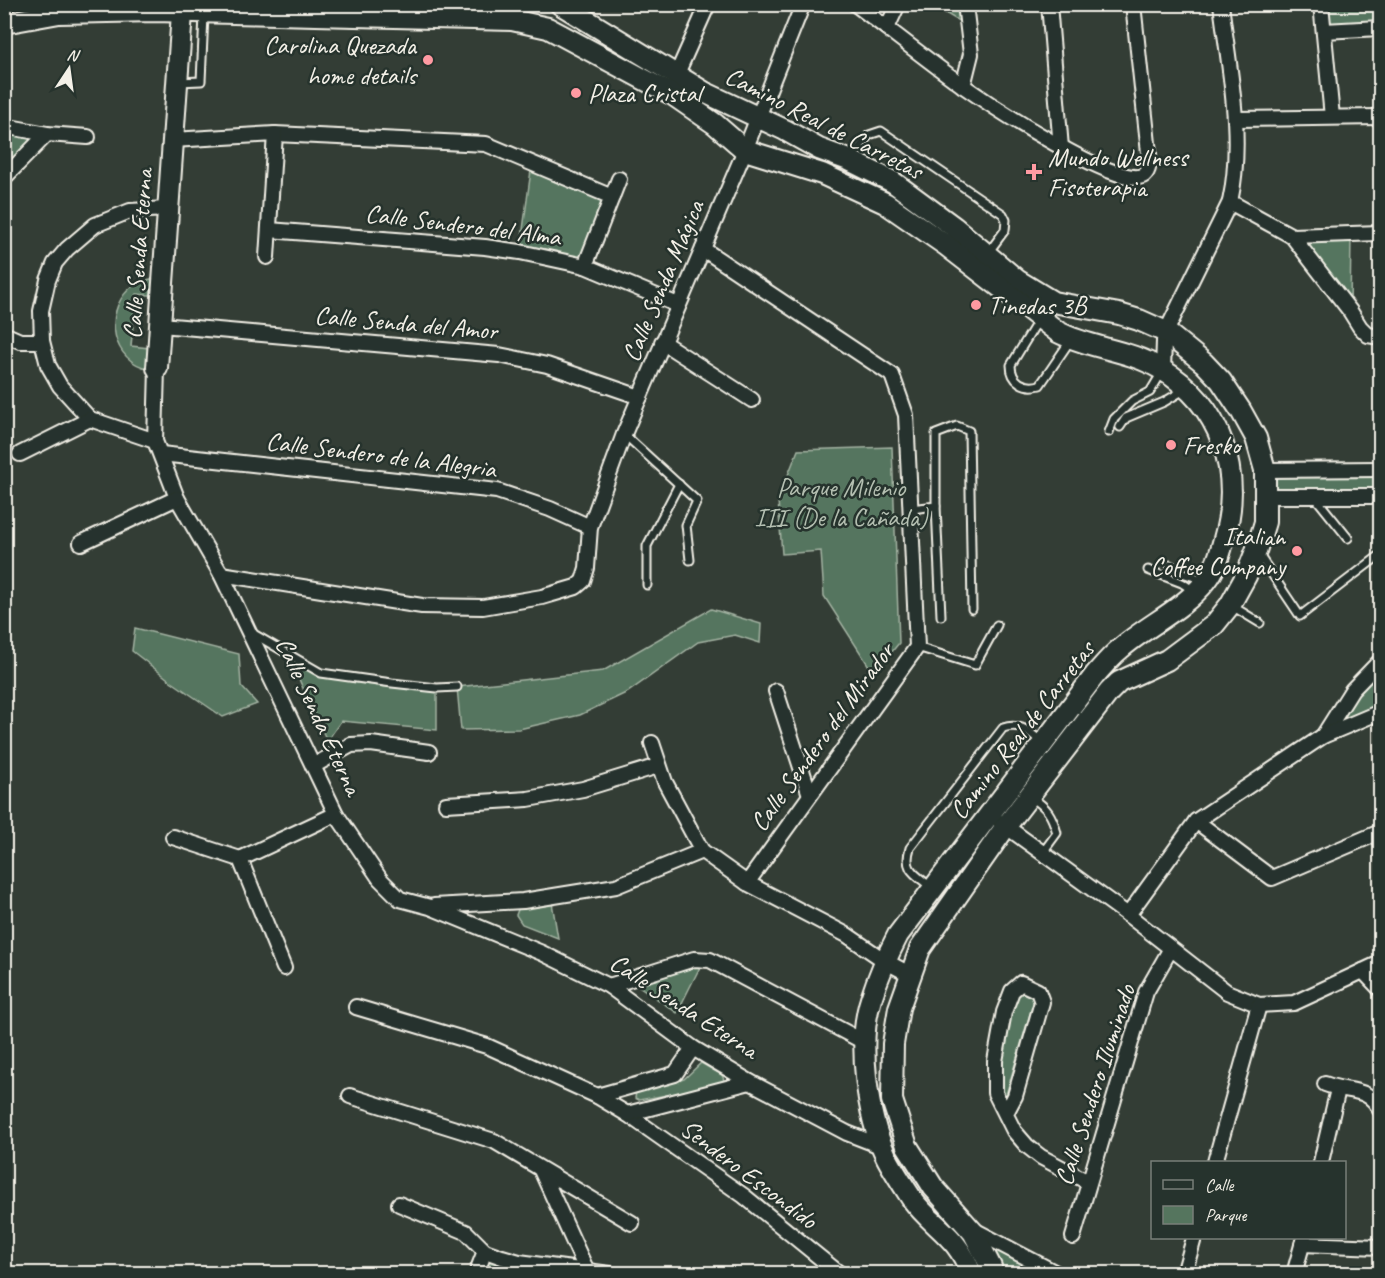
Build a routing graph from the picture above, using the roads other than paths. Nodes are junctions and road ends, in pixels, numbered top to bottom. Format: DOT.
graph roads {
  1 [pos="708,4"];
  2 [pos="803,4"];
  3 [pos="855,4"];
  4 [pos="898,4"];
  5 [pos="965,4"];
  6 [pos="1049,4"];
  7 [pos="1134,4"];
  8 [pos="1221,4"];
  9 [pos="1321,4"];
  10 [pos="570,7"];
  11 [pos="151,8"];
  12 [pos="207,9"];
  13 [pos="182,12"];
  14 [pos="4,23"];
  15 [pos="887,28"];
  16 [pos="1380,28"];
  17 [pos="1324,31"];
  18 [pos="676,76"];
  19 [pos="178,82"];
  20 [pos="963,86"];
  21 [pos="758,117"];
  22 [pos="1332,117"];
  23 [pos="1380,117"];
  24 [pos="1236,119"];
  25 [pos="4,126"];
  26 [pos="47,134"];
  27 [pos="275,134"];
  28 [pos="88,137"];
  29 [pos="172,140"];
  30 [pos="1062,148"];
  31 [pos="745,150"];
  32 [pos="849,160"];
  33 [pos="4,178"];
  34 [pos="619,179"];
  35 [pos="612,198"];
  36 [pos="1230,202"];
  37 [pos="167,209"];
  38 [pos="269,230"];
  39 [pos="1380,232"];
  40 [pos="1292,236"];
  41 [pos="703,249"];
  42 [pos="987,254"];
  43 [pos="267,256"];
  44 [pos="585,266"];
  45 [pos="678,305"];
  46 [pos="1039,319"];
  47 [pos="161,325"];
  48 [pos="1166,332"];
  49 [pos="4,334"];
  50 [pos="1380,338"];
  51 [pos="1072,339"];
  52 [pos="42,341"];
  53 [pos="662,342"];
  54 [pos="1207,367"];
  55 [pos="157,368"];
  56 [pos="1163,370"];
  57 [pos="1184,387"];
  58 [pos="640,397"];
  59 [pos="752,400"];
  60 [pos="1243,414"];
  61 [pos="90,419"];
  62 [pos="1120,428"];
  63 [pos="1218,431"];
  64 [pos="1109,432"];
  65 [pos="624,434"];
  66 [pos="158,448"];
  67 [pos="20,454"];
  68 [pos="1380,469"];
  69 [pos="1265,470"];
  70 [pos="679,484"];
  71 [pos="1265,496"];
  72 [pos="1315,496"];
  73 [pos="1380,496"];
  74 [pos="177,498"];
  75 [pos="936,506"];
  76 [pos="911,509"];
  77 [pos="590,527"];
  78 [pos="1348,538"];
  79 [pos="81,543"];
  80 [pos="1256,551"];
  81 [pos="1380,555"];
  82 [pos="690,560"];
  83 [pos="1218,560"];
  84 [pos="1170,565"];
  85 [pos="1148,570"];
  86 [pos="1247,572"];
  87 [pos="221,574"];
  88 [pos="647,585"];
  89 [pos="1197,590"];
  90 [pos="972,609"];
  91 [pos="1226,609"];
  92 [pos="941,616"];
  93 [pos="1260,623"];
  94 [pos="997,625"];
  95 [pos="250,632"];
  96 [pos="917,647"];
  97 [pos="1380,661"];
  98 [pos="457,687"];
  99 [pos="776,691"];
  100 [pos="1380,712"];
  101 [pos="1323,736"];
  102 [pos="652,743"];
  103 [pos="1043,744"];
  104 [pos="429,752"];
  105 [pos="313,766"];
  106 [pos="658,766"];
  107 [pos="810,795"];
  108 [pos="1029,796"];
  109 [pos="446,804"];
  110 [pos="336,814"];
  111 [pos="989,814"];
  112 [pos="1196,821"];
  113 [pos="1006,826"];
  114 [pos="1380,832"];
  115 [pos="174,837"];
  116 [pos="702,851"];
  117 [pos="1043,852"];
  118 [pos="240,859"];
  119 [pos="747,883"];
  120 [pos="933,888"];
  121 [pos="429,907"];
  122 [pos="1128,915"];
  123 [pos="898,935"];
  124 [pos="1170,950"];
  125 [pos="919,951"];
  126 [pos="885,961"];
  127 [pos="1380,963"];
  128 [pos="284,968"];
  129 [pos="1363,971"];
  130 [pos="911,975"];
  131 [pos="609,986"];
  132 [pos="1380,989"];
  133 [pos="874,992"];
  134 [pos="904,996"];
  135 [pos="1259,1005"];
  136 [pos="356,1007"];
  137 [pos="864,1042"];
  138 [pos="693,1048"];
  139 [pos="750,1082"];
  140 [pos="350,1096"];
  141 [pos="597,1096"];
  142 [pos="1380,1110"];
  143 [pos="1006,1113"];
  144 [pos="627,1114"];
  145 [pos="882,1147"];
  146 [pos="1215,1161"];
  147 [pos="1321,1161"];
  148 [pos="541,1170"];
  149 [pos="1088,1182"];
  150 [pos="399,1204"];
  151 [pos="632,1223"];
  152 [pos="969,1227"];
  153 [pos="1073,1237"];
  154 [pos="1194,1239"];
  155 [pos="1303,1241"];
  156 [pos="1380,1247"];
  157 [pos="485,1251"];
  158 [pos="582,1271"];
  159 [pos="476,1274"];
  160 [pos="610,1274"];
  161 [pos="840,1274"];
  162 [pos="971,1274"];
  163 [pos="992,1274"];
  164 [pos="1058,1274"];
  165 [pos="1185,1274"];
  166 [pos="1294,1274"];
  1 -- 18 [label="street"];
  2 -- 21 [label="street, Calle Senda Mágica"];
  3 -- 15 [label="street"];
  4 -- 15 [label="street"];
  5 -- 20 [label="street"];
  6 -- 30 [label="street"];
  7 -- 30 [label="street"];
  8 -- 24 [label="street"];
  9 -- 17 [label="street"];
  10 -- 18 [label="street, Camino Real de Carretas"];
  11 -- 13 [label="street, Camino Real de Carretas"];
  11 -- 14 [label="street, Camino Real de Carretas"];
  12 -- 13 [label="street, Camino Real de Carretas"];
  12 -- 19 [label="lane"];
  12 -- 31 [label="street, Camino Real de Carretas"];
  13 -- 19 [label="street, Calle Senda Eterna"];
  15 -- 20 [label="street"];
  16 -- 17 [label="street"];
  17 -- 22 [label="street"];
  18 -- 21 [label="street, Camino Real de Carretas"];
  19 -- 29 [label="street, Calle Senda Eterna"];
  20 -- 30 [label="street"];
  21 -- 31 [label="street, Calle Senda Mágica"];
  21 -- 32 [label="street, Camino Real de Carretas"];
  22 -- 23 [label="street"];
  22 -- 24 [label="street"];
  24 -- 36 [label="street"];
  25 -- 26 [label="street"];
  26 -- 28 [label="street"];
  26 -- 33 [label="street"];
  27 -- 29 [label="street"];
  27 -- 35 [label="street"];
  27 -- 38 [label="street"];
  29 -- 37 [label="street, Calle Senda Eterna"];
  31 -- 41 [label="street, Calle Senda Mágica"];
  31 -- 46 [label="street, Camino Real de Carretas"];
  32 -- 42 [label="street, Camino Real de Carretas"];
  32 -- 42 [label="lane"];
  34 -- 35 [label="street"];
  35 -- 44 [label="street"];
  36 -- 40 [label="street"];
  36 -- 48 [label="street"];
  37 -- 47 [label="street, Calle Senda Eterna"];
  37 -- 52 [label="street"];
  38 -- 43 [label="street"];
  38 -- 44 [label="street, Calle Sendero del Alma"];
  39 -- 40 [label="street"];
  40 -- 50 [label="street"];
  41 -- 45 [label="street, Calle Senda Mágica"];
  41 -- 76 [label="street, Calle Sendero del Mirador"];
  42 -- 48 [label="street, Camino Real de Carretas"];
  44 -- 45 [label="street, Calle Sendero del Alma"];
  45 -- 53 [label="street, Calle Senda Mágica"];
  46 -- 51 [label="street, Camino Real de Carretas"];
  46 -- 51 [label="lane"];
  47 -- 55 [label="street, Calle Senda Eterna"];
  47 -- 58 [label="street, Calle Senda del Amor"];
  48 -- 54 [label="street, Camino Real de Carretas"];
  48 -- 56 [label="street"];
  49 -- 52 [label="street"];
  51 -- 56 [label="street, Camino Real de Carretas"];
  52 -- 61 [label="street"];
  53 -- 58 [label="street, Calle Senda Mágica"];
  53 -- 59 [label="street"];
  54 -- 57 [label="street"];
  54 -- 60 [label="street, Camino Real de Carretas"];
  55 -- 66 [label="street, Calle Senda Eterna"];
  56 -- 57 [label="street, Camino Real de Carretas"];
  56 -- 64 [label="lane"];
  57 -- 62 [label="lane"];
  57 -- 63 [label="street, Camino Real de Carretas"];
  58 -- 65 [label="street, Calle Senda Mágica"];
  60 -- 63 [label="street"];
  60 -- 69 [label="street, Camino Real de Carretas"];
  61 -- 66 [label="street, Calle Sendero de la Alegria"];
  61 -- 67 [label="street"];
  63 -- 83 [label="street, Camino Real de Carretas"];
  65 -- 70 [label="lane"];
  65 -- 77 [label="street, Calle Senda Mágica"];
  66 -- 74 [label="street, Calle Senda Eterna"];
  66 -- 77 [label="street, Calle Sendero de la Alegria"];
  68 -- 69 [label="street"];
  69 -- 71 [label="street, Camino Real de Carretas"];
  70 -- 82 [label="lane"];
  70 -- 88 [label="lane"];
  71 -- 72 [label="street"];
  71 -- 80 [label="street, Camino Real de Carretas"];
  72 -- 73 [label="street"];
  72 -- 78 [label="lane"];
  74 -- 79 [label="street"];
  74 -- 87 [label="street, Calle Senda Eterna"];
  75 -- 76 [label="lane"];
  75 -- 90 [label="lane"];
  75 -- 92 [label="lane"];
  76 -- 96 [label="street, Calle Sendero del Mirador"];
  77 -- 87 [label="street, Calle Senda Mágica"];
  80 -- 81 [label="lane"];
  80 -- 86 [label="street, Camino Real de Carretas"];
  83 -- 86 [label="street"];
  83 -- 89 [label="street, Camino Real de Carretas"];
  84 -- 89 [label="lane"];
  85 -- 89 [label="lane"];
  86 -- 91 [label="street, Camino Real de Carretas"];
  87 -- 95 [label="street, Calle Senda Eterna"];
  89 -- 91 [label="street"];
  89 -- 103 [label="street, Camino Real de Carretas"];
  91 -- 93 [label="lane"];
  91 -- 108 [label="street, Camino Real de Carretas"];
  94 -- 96 [label="lane"];
  95 -- 98 [label="lane"];
  95 -- 105 [label="street, Calle Senda Eterna"];
  96 -- 107 [label="street, Calle Sendero del Mirador"];
  97 -- 101 [label="street"];
  99 -- 107 [label="street"];
  100 -- 101 [label="street"];
  101 -- 112 [label="street"];
  102 -- 106 [label="street"];
  103 -- 111 [label="street, Camino Real de Carretas"];
  103 -- 120 [label="lane"];
  104 -- 105 [label="street"];
  105 -- 110 [label="street, Calle Senda Eterna"];
  106 -- 109 [label="street"];
  106 -- 116 [label="street"];
  107 -- 119 [label="street, Calle Sendero del Mirador"];
  108 -- 113 [label="street, Camino Real de Carretas"];
  108 -- 117 [label="lane"];
  110 -- 118 [label="street"];
  110 -- 121 [label="street, Calle Senda Eterna"];
  111 -- 113 [label="street"];
  111 -- 120 [label="street, Camino Real de Carretas"];
  112 -- 114 [label="street"];
  112 -- 122 [label="street"];
  113 -- 117 [label="street"];
  113 -- 125 [label="street, Camino Real de Carretas"];
  115 -- 118 [label="street"];
  116 -- 119 [label="street"];
  116 -- 121 [label="street"];
  117 -- 122 [label="street"];
  118 -- 128 [label="street"];
  119 -- 126 [label="street"];
  120 -- 123 [label="street, Camino Real de Carretas"];
  121 -- 131 [label="street, Calle Senda Eterna"];
  122 -- 124 [label="street"];
  123 -- 125 [label="street"];
  123 -- 126 [label="street, Camino Real de Carretas"];
  124 -- 135 [label="street"];
  124 -- 149 [label="street, Calle Sendero Iluminado"];
  125 -- 130 [label="street, Camino Real de Carretas"];
  126 -- 130 [label="street"];
  126 -- 133 [label="street, Camino Real de Carretas"];
  127 -- 129 [label="street"];
  129 -- 132 [label="street"];
  129 -- 135 [label="street"];
  130 -- 134 [label="street, Camino Real de Carretas"];
  131 -- 137 [label="street"];
  131 -- 138 [label="street, Calle Senda Eterna"];
  133 -- 134 [label="street"];
  133 -- 137 [label="street, Camino Real de Carretas"];
  134 -- 152 [label="street, Camino Real de Carretas"];
  135 -- 146 [label="street"];
  136 -- 141 [label="street, Sendero Escondido"];
  137 -- 145 [label="street, Camino Real de Carretas"];
  138 -- 139 [label="street, Calle Senda Eterna"];
  138 -- 141 [label="street"];
  139 -- 144 [label="street"];
  139 -- 145 [label="street, Calle Senda Eterna"];
  140 -- 148 [label="street"];
  141 -- 144 [label="street, Sendero Escondido"];
  142 -- 147 [label="street"];
  143 -- 143 [label="street"];
  143 -- 149 [label="street"];
  144 -- 161 [label="street, Sendero Escondido"];
  145 -- 162 [label="street, Camino Real de Carretas"];
  148 -- 151 [label="street"];
  148 -- 158 [label="street"];
  149 -- 153 [label="street, Calle Sendero Iluminado"];
  150 -- 157 [label="street"];
  152 -- 163 [label="street, Camino Real de Carretas"];
  152 -- 164 [label="street"];
  154 -- 165 [label="street"];
  155 -- 156 [label="street"];
  155 -- 166 [label="street"];
  157 -- 158 [label="street"];
  157 -- 159 [label="street"];
  158 -- 160 [label="street"];
}
